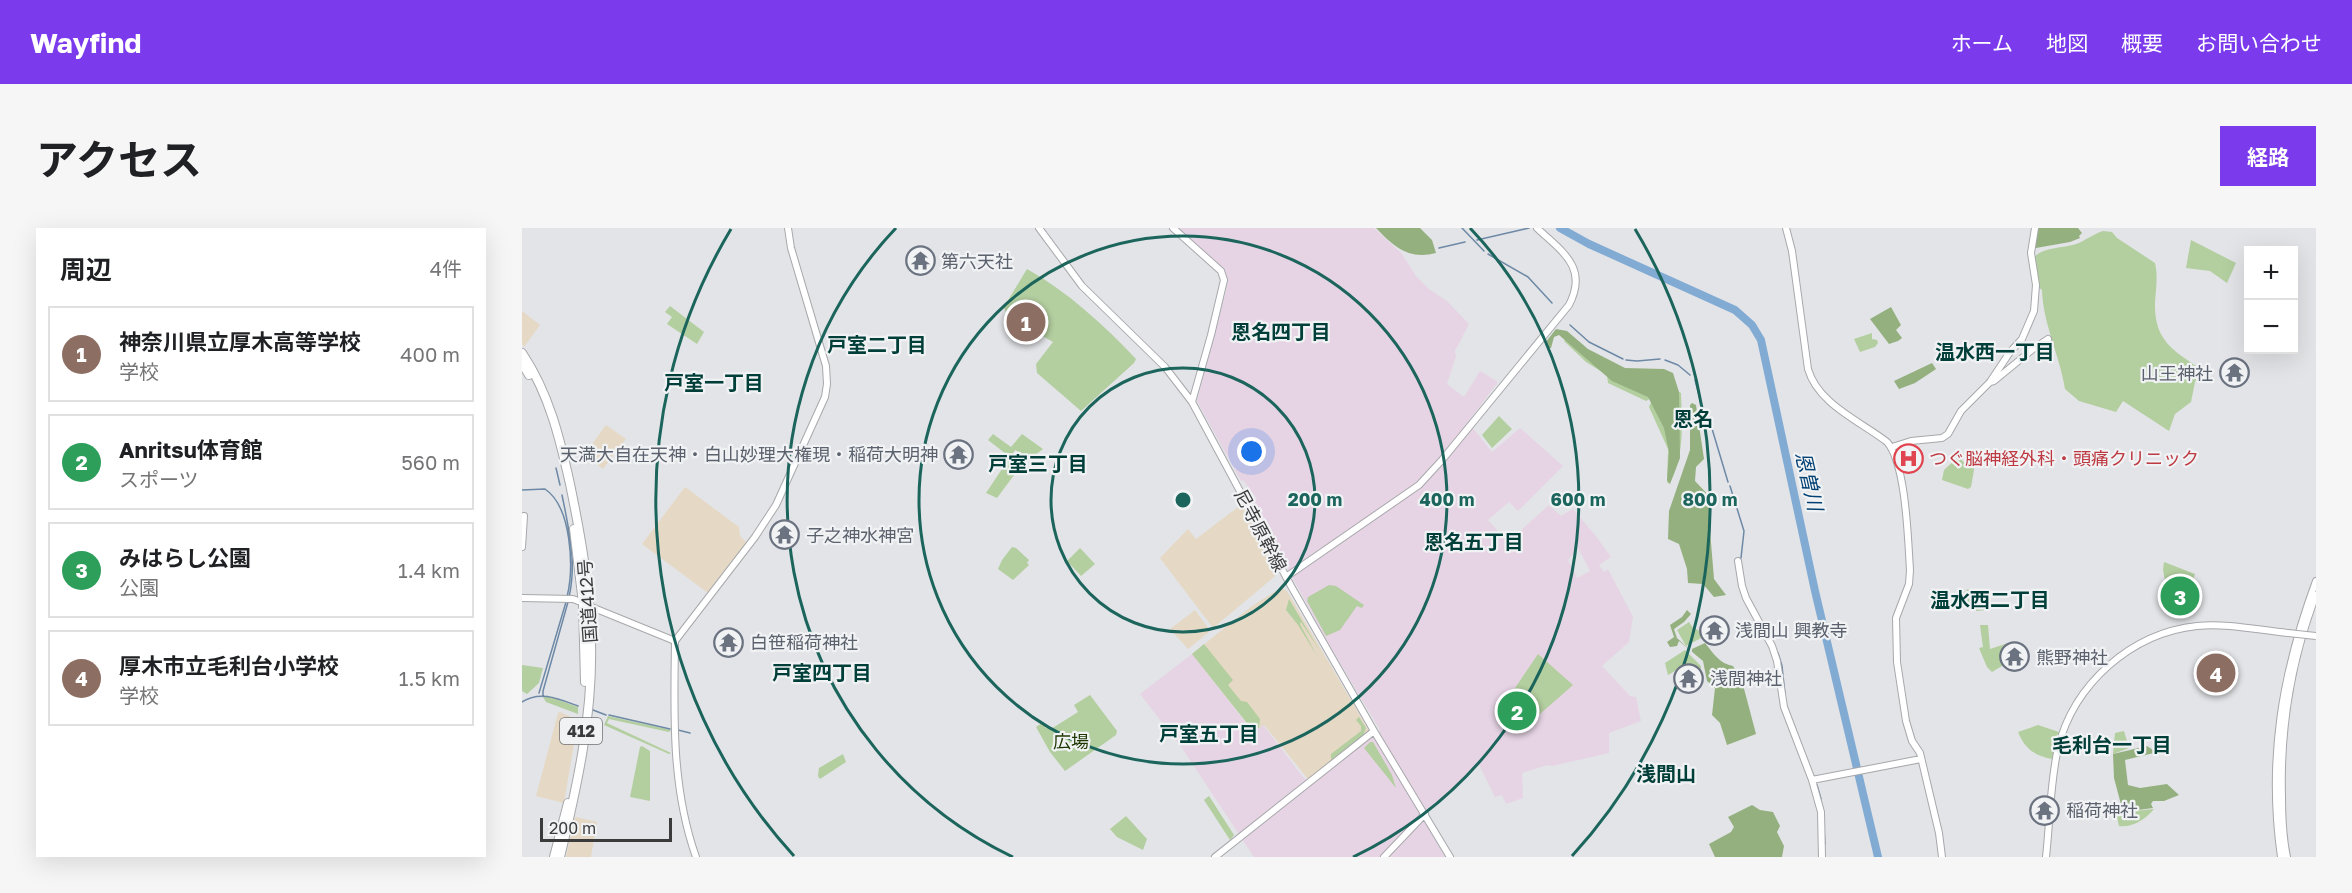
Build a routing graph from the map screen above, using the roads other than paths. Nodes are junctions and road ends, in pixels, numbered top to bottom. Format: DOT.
graph roads {
  1 [pos="788,228"];
  2 [pos="1039,228"];
  3 [pos="1173,228"];
  4 [pos="1537,228"];
  5 [pos="1786,228"];
  6 [pos="2035,228"];
  7 [pos="2048,339"];
  8 [pos="522,353"];
  9 [pos="522,363"];
  10 [pos="1990,382"];
  11 [pos="1192,402"];
  12 [pos="1892,447"];
  13 [pos="524,516"];
  14 [pos="522,547"];
  15 [pos="1738,561"];
  16 [pos="1286,577"];
  17 [pos="2316,581"];
  18 [pos="2316,595"];
  19 [pos="522,598"];
  20 [pos="586,604"];
  21 [pos="2316,636"];
  22 [pos="675,641"];
  23 [pos="1374,731"];
  24 [pos="1922,759"];
  25 [pos="1812,780"];
  26 [pos="1425,814"];
  27 [pos="554,857"];
  28 [pos="560,857"];
  29 [pos="696,857"];
  30 [pos="1215,857"];
  31 [pos="1384,857"];
  32 [pos="1450,857"];
  33 [pos="1822,857"];
  34 [pos="1942,857"];
  35 [pos="2046,857"];
  36 [pos="2281,857"];
  37 [pos="2287,857"];
  1 -- 22 [label="street"];
  2 -- 11 [label="street, 尼寺原幹線"];
  3 -- 11 [label="street"];
  4 -- 16 [label="street"];
  5 -- 12 [label="street"];
  6 -- 10 [label="street"];
  7 -- 10 [label="street"];
  8 -- 20 [label="highway, 国道412号 / 412"];
  9 -- 20 [label="highway, 国道412号 / 412"];
  10 -- 12 [label="street"];
  11 -- 16 [label="street, 尼寺原幹線"];
  12 -- 24 [label="street"];
  13 -- 14 [label="street"];
  15 -- 25 [label="street"];
  16 -- 23 [label="street, 尼寺原幹線"];
  17 -- 36 [label="street"];
  18 -- 37 [label="street"];
  19 -- 20 [label="street"];
  20 -- 22 [label="street"];
  20 -- 27 [label="highway, 国道412号 / 412"];
  20 -- 28 [label="highway, 国道412号 / 412"];
  21 -- 35 [label="street, bridge"];
  22 -- 29 [label="street"];
  23 -- 26 [label="street, 尼寺原幹線"];
  23 -- 30 [label="street"];
  24 -- 25 [label="street"];
  24 -- 34 [label="street"];
  25 -- 33 [label="street"];
  26 -- 31 [label="street"];
  26 -- 32 [label="street, 尼寺原幹線"];
}
